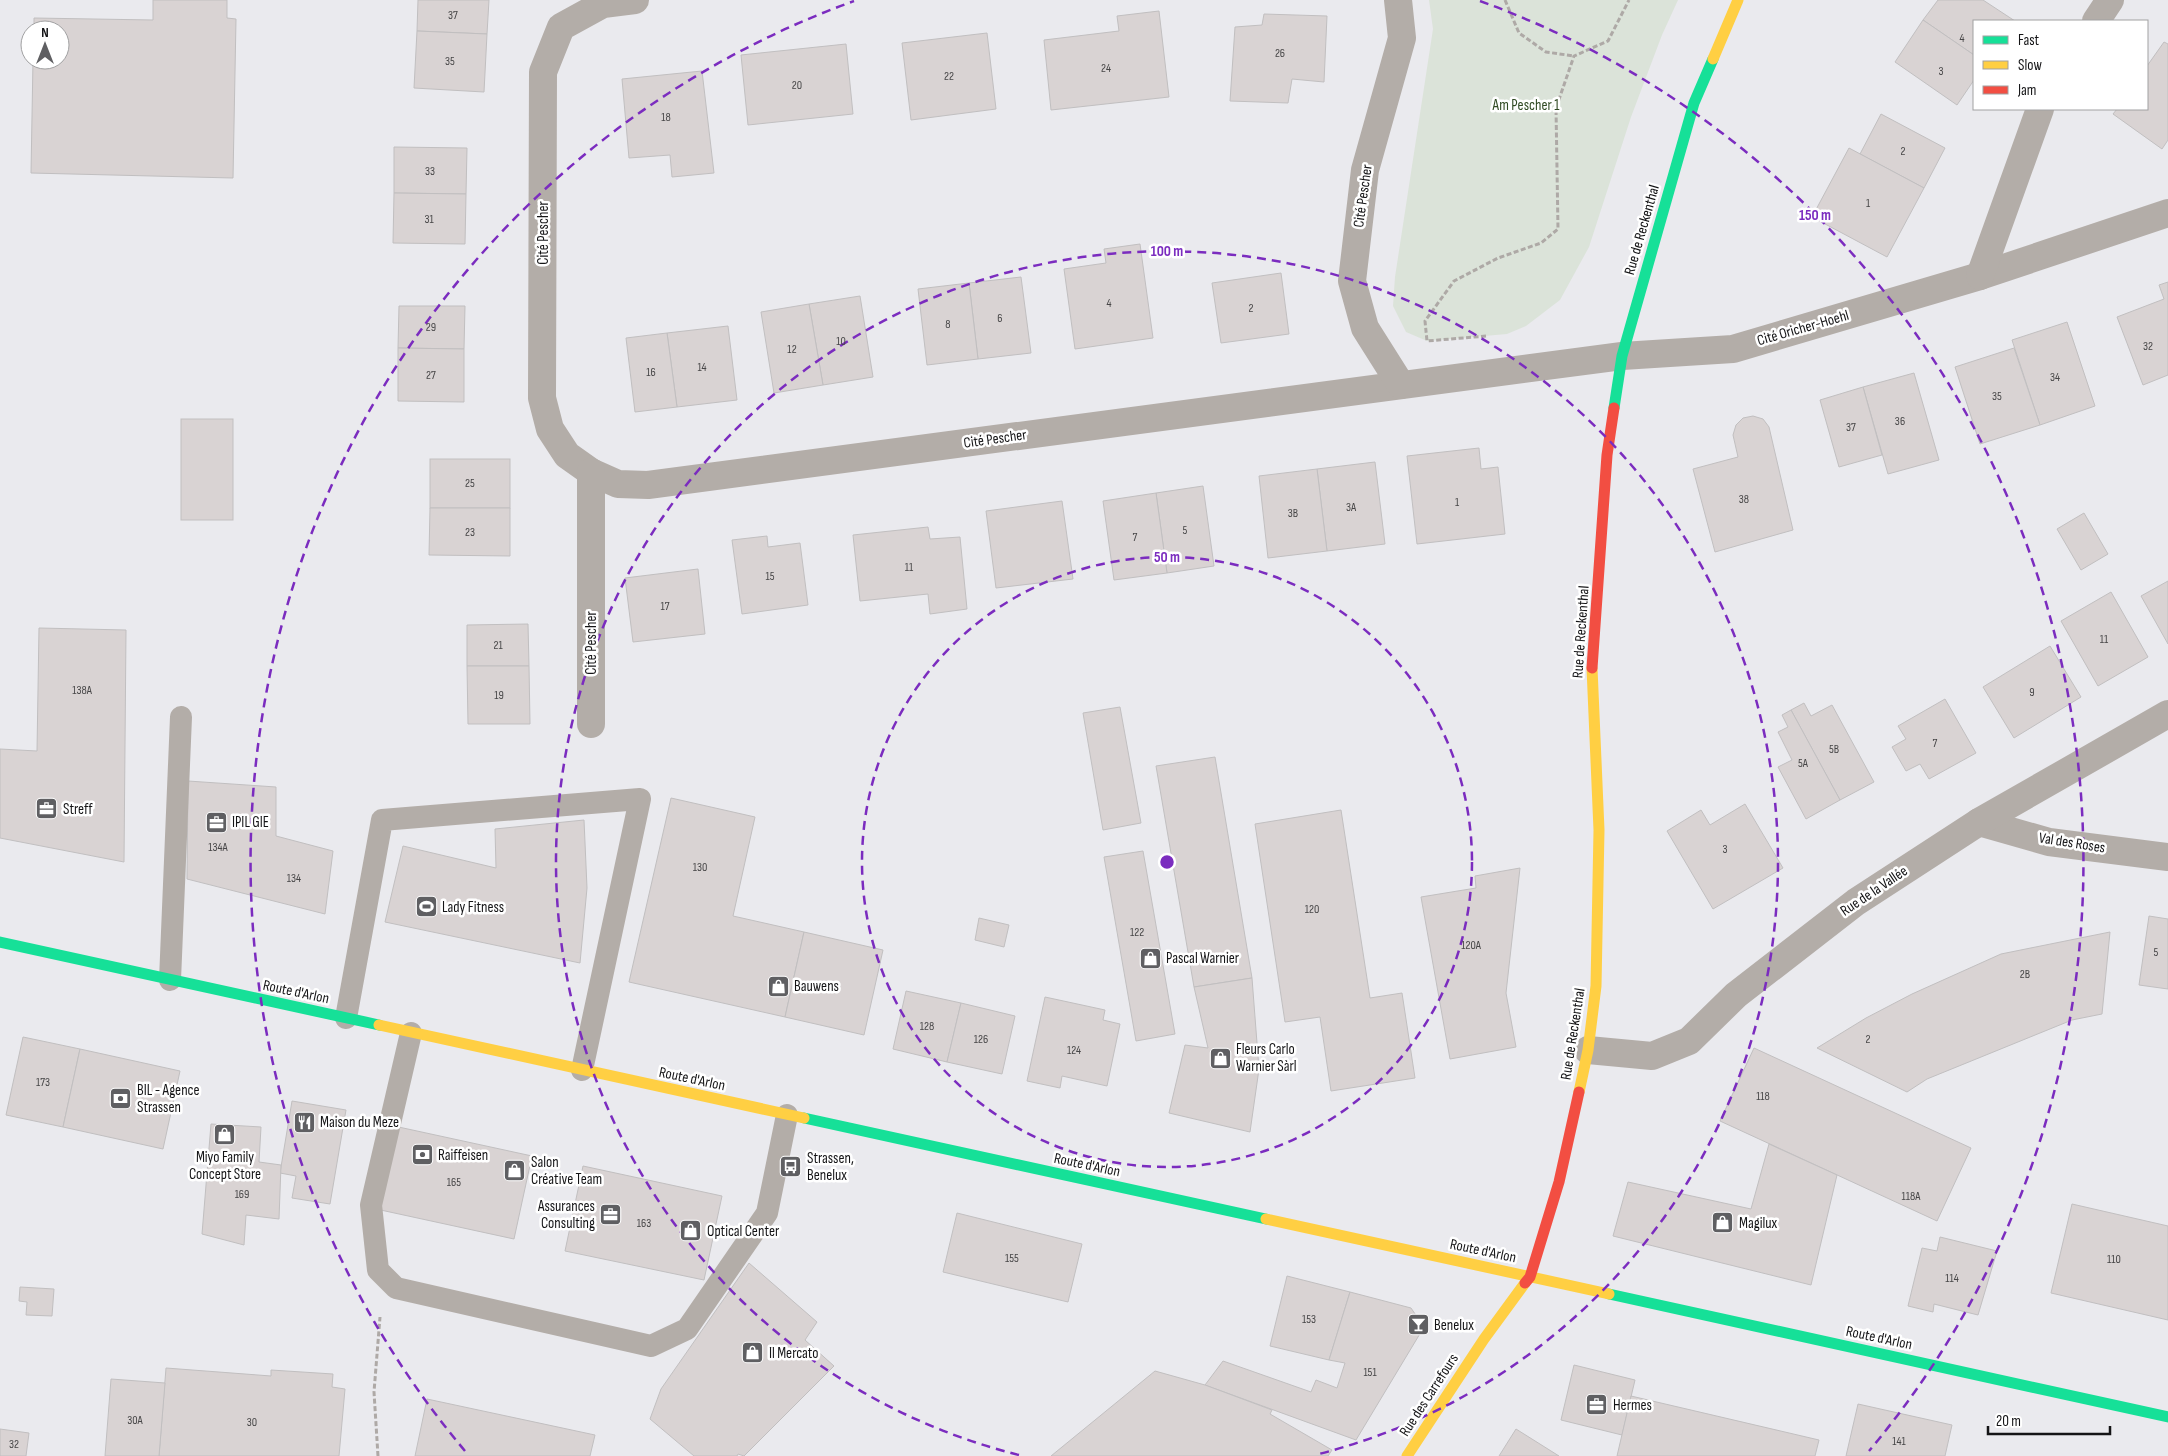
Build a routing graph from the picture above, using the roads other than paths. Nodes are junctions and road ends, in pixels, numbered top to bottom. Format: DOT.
graph roads {
  1 [pos="635,0"];
  2 [pos="1398,0"];
  3 [pos="1738,0"];
  4 [pos="2110,0"];
  5 [pos="603,2"];
  6 [pos="2097,20"];
  7 [pos="2040,110"];
  8 [pos="2168,213"];
  9 [pos="1980,276"];
  10 [pos="1622,356"];
  11 [pos="1401,385"];
  12 [pos="591,472"];
  13 [pos="2168,714"];
  14 [pos="181,717"];
  15 [pos="591,724"];
  16 [pos="1978,822"];
  17 [pos="2168,857"];
  18 [pos="0,942"];
  19 [pos="170,980"];
  20 [pos="346,1018"];
  21 [pos="411,1033"];
  22 [pos="1588,1050"];
  23 [pos="582,1070"];
  24 [pos="786,1115"];
  25 [pos="1530,1277"];
  26 [pos="2168,1417"];
  27 [pos="1407,1456"];
  1 -- 5 [label="street, Cité Pescher"];
  2 -- 11 [label="street, Cité Pescher"];
  3 -- 10 [label="main road, Rue de Reckenthal"];
  4 -- 6 [label="street"];
  5 -- 12 [label="street, Cité Pescher"];
  7 -- 9 [label="street"];
  8 -- 9 [label="street, Cité Oricher-Hoehl"];
  9 -- 10 [label="street, Cité Oricher-Hoehl"];
  10 -- 11 [label="street, Cité Pescher"];
  10 -- 22 [label="main road, Rue de Reckenthal"];
  11 -- 12 [label="street, Cité Pescher"];
  12 -- 15 [label="street, Cité Pescher"];
  13 -- 16 [label="street, Rue de la Vallée"];
  14 -- 19 [label="lane"];
  16 -- 17 [label="street, Val des Roses"];
  16 -- 22 [label="street, Rue de la Vallée"];
  18 -- 19 [label="main road, Route d'Arlon"];
  19 -- 20 [label="main road, Route d'Arlon"];
  20 -- 21 [label="main road, Route d'Arlon"];
  20 -- 23 [label="lane"];
  21 -- 23 [label="main road, Route d'Arlon"];
  21 -- 24 [label="lane"];
  22 -- 25 [label="main road, Rue de Reckenthal"];
  23 -- 24 [label="main road, Route d'Arlon"];
  24 -- 25 [label="main road, Route d'Arlon"];
  25 -- 26 [label="main road, Route d'Arlon"];
  25 -- 27 [label="main road, Rue des Carrefours"];
}
